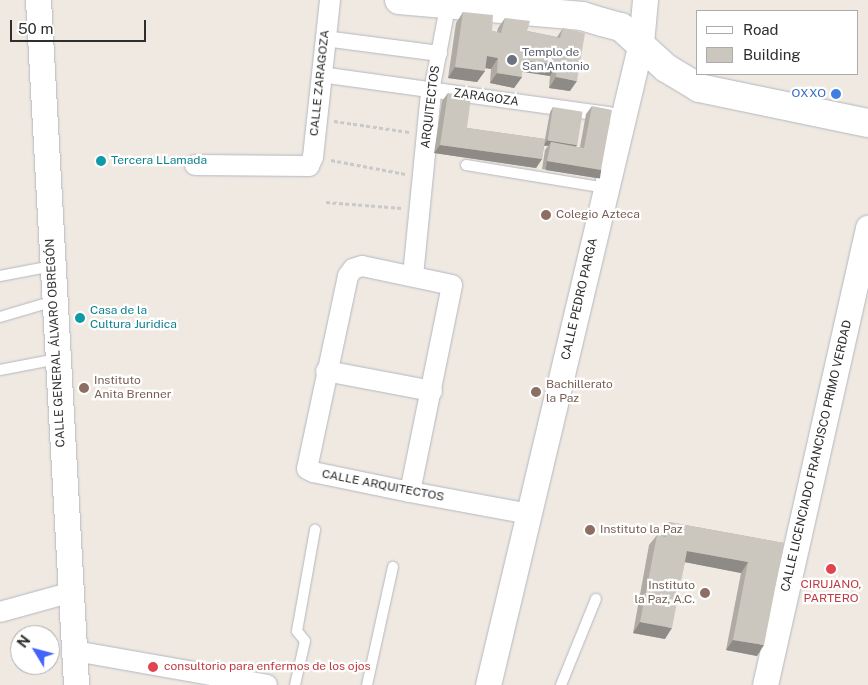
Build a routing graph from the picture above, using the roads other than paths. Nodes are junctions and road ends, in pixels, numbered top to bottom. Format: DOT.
graph roads {
  1 [pos="38,0"];
  2 [pos="330,0"];
  3 [pos="399,0"];
  4 [pos="645,0"];
  5 [pos="447,6"];
  6 [pos="324,38"];
  7 [pos="641,44"];
  8 [pos="439,53"];
  9 [pos="320,74"];
  10 [pos="431,91"];
  11 [pos="623,116"];
  12 [pos="868,123"];
  13 [pos="195,165"];
  14 [pos="466,165"];
  15 [pos="606,188"];
  16 [pos="868,227"];
  17 [pos="52,266"];
  18 [pos="0,276"];
  19 [pos="413,276"];
  20 [pos="54,301"];
  21 [pos="0,317"];
  22 [pos="57,359"];
  23 [pos="0,370"];
  24 [pos="326,370"];
  25 [pos="432,390"];
  26 [pos="410,492"];
  27 [pos="530,514"];
  28 [pos="315,530"];
  29 [pos="394,567"];
  30 [pos="69,593"];
  31 [pos="596,599"];
  32 [pos="0,612"];
  33 [pos="75,651"];
  34 [pos="76,685"];
  35 [pos="267,685"];
  36 [pos="295,685"];
  37 [pos="367,685"];
  38 [pos="488,685"];
  39 [pos="561,685"];
  40 [pos="766,685"];
  1 -- 17 [label="street, CALLE GENERAL ÁLVARO OBREGÓN"];
  2 -- 6 [label="street, CALLE ZARAGOZA"];
  3 -- 5 [label="main road"];
  4 -- 7 [label="street, CALLE PEDRO PARGA"];
  5 -- 7 [label="main road"];
  5 -- 8 [label="street, ARQUITECTOS"];
  6 -- 8 [label="street"];
  6 -- 9 [label="street, CALLE ZARAGOZA"];
  7 -- 11 [label="street, CALLE PEDRO PARGA"];
  7 -- 12 [label="main road"];
  8 -- 10 [label="street, ARQUITECTOS"];
  9 -- 10 [label="street, ZARAGOZA"];
  9 -- 13 [label="street, CALLE ZARAGOZA"];
  10 -- 11 [label="street, ZARAGOZA"];
  10 -- 19 [label="street, ARQUITECTOS"];
  11 -- 15 [label="street, CALLE PEDRO PARGA"];
  14 -- 15 [label="lane"];
  15 -- 27 [label="street, CALLE PEDRO PARGA"];
  16 -- 40 [label="street, CALLE LICENCIADO FRANCISCO PRIMO VERDAD"];
  17 -- 18 [label="lane"];
  17 -- 20 [label="street, CALLE GENERAL ÁLVARO OBREGÓN"];
  19 -- 24 [label="street, CALLE ARQUITECTOS"];
  19 -- 25 [label="street"];
  20 -- 21 [label="lane"];
  20 -- 22 [label="street, CALLE GENERAL ÁLVARO OBREGÓN"];
  22 -- 23 [label="lane"];
  22 -- 30 [label="street, CALLE GENERAL ÁLVARO OBREGÓN"];
  24 -- 25 [label="street"];
  24 -- 26 [label="street, CALLE ARQUITECTOS"];
  25 -- 26 [label="street"];
  26 -- 27 [label="street, CALLE ARQUITECTOS"];
  27 -- 38 [label="street, CALLE PEDRO PARGA"];
  28 -- 36 [label="lane"];
  29 -- 37 [label="lane"];
  30 -- 32 [label="street"];
  30 -- 33 [label="street, CALLE GENERAL ÁLVARO OBREGÓN"];
  31 -- 39 [label="lane"];
  33 -- 34 [label="street, CALLE GENERAL ÁLVARO OBREGÓN"];
  33 -- 35 [label="street"];
}
